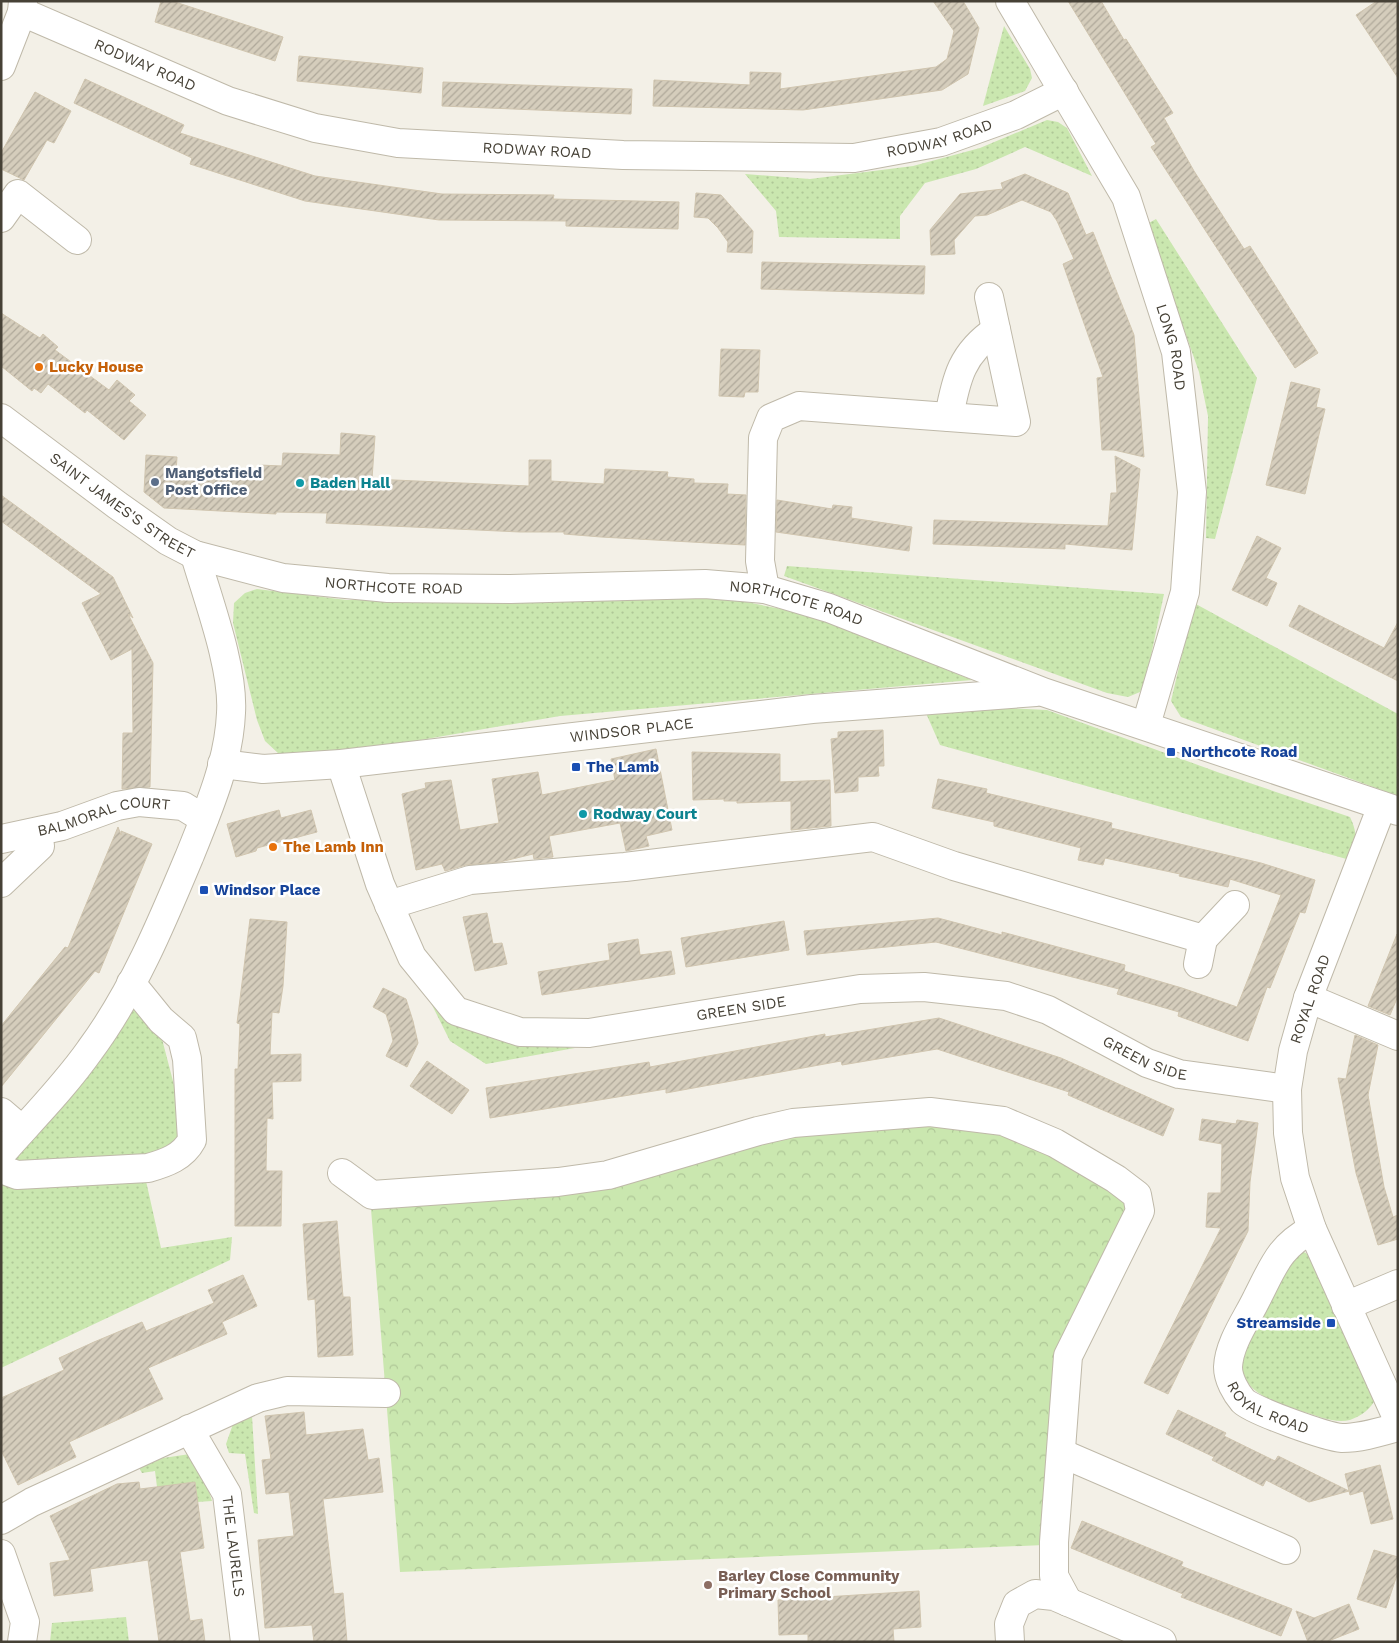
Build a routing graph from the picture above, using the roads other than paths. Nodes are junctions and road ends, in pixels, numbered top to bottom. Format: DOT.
graph roads {
  1 [pos="1010,1"];
  2 [pos="22,7"];
  3 [pos="1,66"];
  4 [pos="1064,90"];
  5 [pos="1,218"];
  6 [pos="77,240"];
  7 [pos="989,296"];
  8 [pos="996,330"];
  9 [pos="949,417"];
  10 [pos="1,418"];
  11 [pos="195,555"];
  12 [pos="765,589"];
  13 [pos="1043,692"];
  14 [pos="1146,725"];
  15 [pos="222,764"];
  16 [pos="342,764"];
  17 [pos="1390,809"];
  18 [pos="204,820"];
  19 [pos="1,839"];
  20 [pos="40,846"];
  21 [pos="1,883"];
  22 [pos="389,905"];
  23 [pos="1235,905"];
  24 [pos="131,983"];
  25 [pos="1308,998"];
  26 [pos="1398,1036"];
  27 [pos="1287,1089"];
  28 [pos="1,1112"];
  29 [pos="22,1130"];
  30 [pos="1,1154"];
  31 [pos="1,1169"];
  32 [pos="342,1174"];
  33 [pos="1312,1228"];
  34 [pos="1398,1284"];
  35 [pos="1346,1306"];
  36 [pos="386,1392"];
  37 [pos="1398,1420"];
  38 [pos="1398,1427"];
  39 [pos="189,1430"];
  40 [pos="1061,1453"];
  41 [pos="1,1520"];
  42 [pos="1286,1550"];
  43 [pos="1,1554"];
  44 [pos="1068,1602"];
  45 [pos="22,1642"];
  46 [pos="244,1642"];
  47 [pos="1010,1642"];
  48 [pos="1162,1642"];
  1 -- 4 [label="street, LONG ROAD"];
  2 -- 3 [label="street"];
  2 -- 4 [label="street, RODWAY ROAD"];
  4 -- 14 [label="street, LONG ROAD"];
  5 -- 6 [label="street"];
  7 -- 8 [label="street"];
  8 -- 9 [label="street"];
  8 -- 9 [label="street"];
  9 -- 12 [label="street"];
  10 -- 11 [label="street, SAINT JAMES'S STREET"];
  11 -- 12 [label="street, NORTHCOTE ROAD"];
  11 -- 15 [label="street, SAINT JAMES'S STREET"];
  12 -- 13 [label="street, NORTHCOTE ROAD"];
  13 -- 14 [label="street, NORTHCOTE ROAD"];
  13 -- 16 [label="street, WINDSOR PLACE"];
  14 -- 17 [label="street, NORTHCOTE ROAD"];
  15 -- 16 [label="street, WINDSOR PLACE"];
  15 -- 18 [label="street, SAINT JAMES'S STREET"];
  16 -- 22 [label="street, GREEN SIDE"];
  17 -- 25 [label="street, ROYAL ROAD"];
  18 -- 19 [label="street, BALMORAL COURT"];
  18 -- 24 [label="street"];
  20 -- 21 [label="street"];
  22 -- 23 [label="street"];
  22 -- 27 [label="street, GREEN SIDE"];
  24 -- 29 [label="street"];
  24 -- 31 [label="street"];
  25 -- 26 [label="street"];
  25 -- 27 [label="street, ROYAL ROAD"];
  27 -- 33 [label="street, ROYAL ROAD"];
  28 -- 29 [label="street"];
  29 -- 30 [label="street"];
  32 -- 40 [label="street"];
  33 -- 35 [label="street, ROYAL ROAD"];
  33 -- 38 [label="street, ROYAL ROAD"];
  34 -- 35 [label="street"];
  35 -- 37 [label="street, ROYAL ROAD"];
  36 -- 39 [label="street"];
  39 -- 41 [label="street"];
  39 -- 46 [label="street, THE LAURELS"];
  40 -- 42 [label="street"];
  40 -- 44 [label="street"];
  43 -- 45 [label="street"];
  44 -- 47 [label="street"];
  44 -- 48 [label="street"];
}
